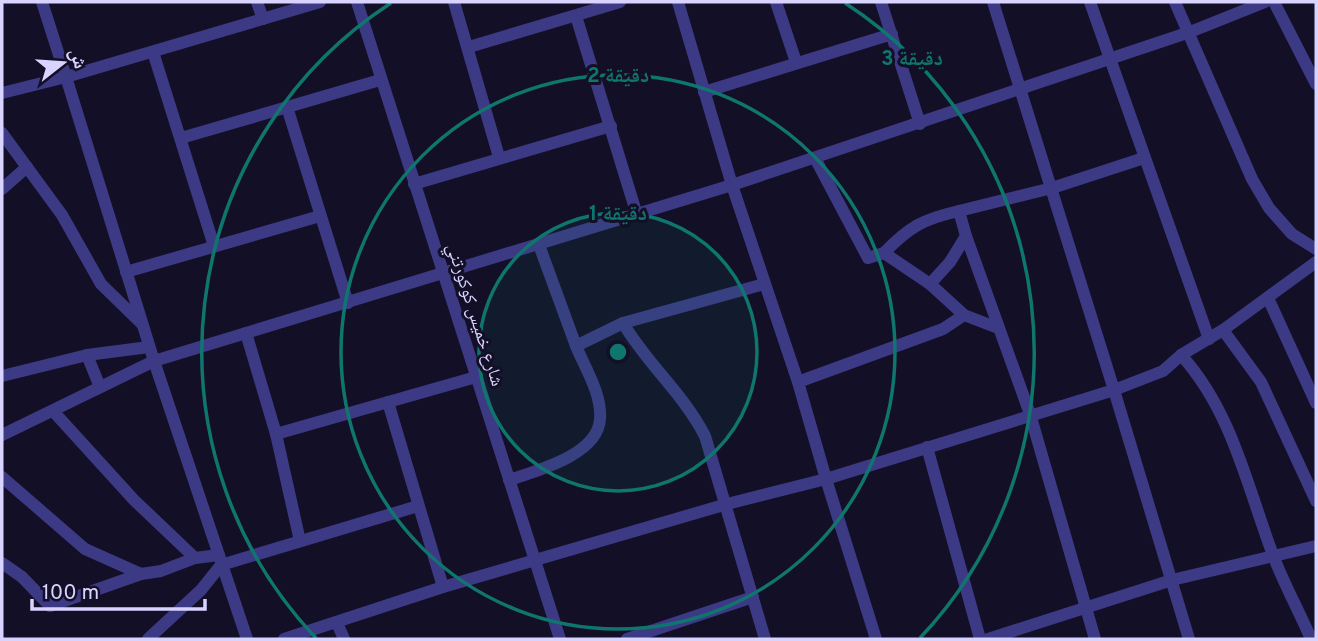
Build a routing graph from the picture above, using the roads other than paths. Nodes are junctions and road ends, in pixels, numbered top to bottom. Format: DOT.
graph roads {
  1 [pos="42,2"];
  2 [pos="257,2"];
  3 [pos="320,2"];
  4 [pos="357,2"];
  5 [pos="454,2"];
  6 [pos="620,2"];
  7 [pos="678,2"];
  8 [pos="776,2"];
  9 [pos="881,2"];
  10 [pos="993,2"];
  11 [pos="1090,2"];
  12 [pos="1175,2"];
  13 [pos="1265,2"];
  14 [pos="1274,2"];
  15 [pos="576,16"];
  16 [pos="263,19"];
  17 [pos="1190,32"];
  18 [pos="892,34"];
  19 [pos="469,47"];
  20 [pos="153,52"];
  21 [pos="1108,58"];
  22 [pos="796,62"];
  23 [pos="66,77"];
  24 [pos="380,79"];
  25 [pos="1316,84"];
  26 [pos="1021,90"];
  27 [pos="704,92"];
  28 [pos="2,93"];
  29 [pos="288,107"];
  30 [pos="920,124"];
  31 [pos="611,126"];
  32 [pos="2,133"];
  33 [pos="181,138"];
  34 [pos="499,157"];
  35 [pos="815,158"];
  36 [pos="1144,158"];
  37 [pos="27,167"];
  38 [pos="414,184"];
  39 [pos="732,185"];
  40 [pos="1052,188"];
  41 [pos="2,189"];
  42 [pos="958,211"];
  43 [pos="637,215"];
  44 [pos="320,216"];
  45 [pos="966,236"];
  46 [pos="539,245"];
  47 [pos="214,246"];
  48 [pos="1316,249"];
  49 [pos="884,253"];
  50 [pos="1316,262"];
  51 [pos="126,272"];
  52 [pos="443,275"];
  53 [pos="764,284"];
  54 [pos="930,284"];
  55 [pos="1268,298"];
  56 [pos="348,303"];
  57 [pos="964,315"];
  58 [pos="624,323"];
  59 [pos="142,324"];
  60 [pos="998,328"];
  61 [pos="1223,330"];
  62 [pos="246,333"];
  63 [pos="1209,338"];
  64 [pos="576,346"];
  65 [pos="149,347"];
  66 [pos="87,355"];
  67 [pos="1181,355"];
  68 [pos="154,360"];
  69 [pos="2,375"];
  70 [pos="476,376"];
  71 [pos="798,382"];
  72 [pos="100,387"];
  73 [pos="1114,390"];
  74 [pos="388,402"];
  75 [pos="1316,403"];
  76 [pos="53,411"];
  77 [pos="1030,414"];
  78 [pos="276,434"];
  79 [pos="2,435"];
  80 [pos="927,447"];
  81 [pos="2,477"];
  82 [pos="826,479"];
  83 [pos="509,480"];
  84 [pos="1316,501"];
  85 [pos="727,504"];
  86 [pos="418,506"];
  87 [pos="300,541"];
  88 [pos="1316,545"];
  89 [pos="1273,555"];
  90 [pos="195,558"];
  91 [pos="220,560"];
  92 [pos="535,561"];
  93 [pos="2,563"];
  94 [pos="141,574"];
  95 [pos="1172,580"];
  96 [pos="443,587"];
  97 [pos="753,597"];
  98 [pos="1087,610"];
  99 [pos="337,623"];
  100 [pos="662,634"];
  101 [pos="149,639"];
  102 [pos="247,639"];
  103 [pos="284,639"];
  104 [pos="344,639"];
  105 [pos="560,639"];
  106 [pos="627,639"];
  107 [pos="765,639"];
  108 [pos="876,639"];
  109 [pos="980,639"];
  110 [pos="988,639"];
  111 [pos="1095,639"];
  112 [pos="1189,639"];
  113 [pos="1311,639"];
  1 -- 23 [label="street"];
  2 -- 16 [label="street"];
  3 -- 16 [label="street"];
  4 -- 24 [label="street, شارع خميس كوكورتني"];
  5 -- 19 [label="street"];
  6 -- 15 [label="street"];
  7 -- 27 [label="street"];
  8 -- 22 [label="street"];
  9 -- 18 [label="street"];
  10 -- 26 [label="street"];
  11 -- 21 [label="street"];
  12 -- 17 [label="street"];
  13 -- 17 [label="street"];
  14 -- 25 [label="street"];
  15 -- 19 [label="street"];
  15 -- 31 [label="street"];
  16 -- 20 [label="street"];
  17 -- 21 [label="street"];
  17 -- 48 [label="street"];
  18 -- 22 [label="street"];
  18 -- 30 [label="street"];
  19 -- 34 [label="street"];
  20 -- 23 [label="street"];
  20 -- 33 [label="street"];
  21 -- 26 [label="street"];
  21 -- 36 [label="street"];
  22 -- 27 [label="street"];
  23 -- 28 [label="street"];
  23 -- 51 [label="street"];
  24 -- 29 [label="street"];
  24 -- 38 [label="street, شارع خميس كوكورتني"];
  26 -- 30 [label="street"];
  26 -- 40 [label="street"];
  27 -- 39 [label="street"];
  29 -- 33 [label="street"];
  29 -- 44 [label="street"];
  30 -- 35 [label="street"];
  31 -- 34 [label="street"];
  31 -- 43 [label="street"];
  32 -- 37 [label="street"];
  33 -- 47 [label="street"];
  34 -- 38 [label="street"];
  35 -- 39 [label="street"];
  35 -- 49 [label="street"];
  36 -- 40 [label="street"];
  36 -- 63 [label="street"];
  37 -- 41 [label="street"];
  37 -- 59 [label="street"];
  38 -- 52 [label="street, شارع خميس كوكورتني"];
  39 -- 43 [label="street"];
  39 -- 53 [label="street"];
  40 -- 42 [label="street"];
  40 -- 73 [label="street"];
  42 -- 45 [label="street"];
  42 -- 49 [label="street"];
  43 -- 46 [label="street"];
  44 -- 47 [label="street"];
  44 -- 56 [label="street"];
  45 -- 54 [label="street"];
  45 -- 60 [label="street"];
  46 -- 52 [label="street"];
  46 -- 64 [label="street"];
  47 -- 51 [label="street"];
  49 -- 54 [label="street"];
  50 -- 55 [label="street"];
  51 -- 59 [label="street"];
  52 -- 56 [label="street"];
  52 -- 70 [label="street, شارع خميس كوكورتني"];
  53 -- 58 [label="street"];
  53 -- 71 [label="street"];
  54 -- 57 [label="street"];
  55 -- 61 [label="street"];
  55 -- 75 [label="street"];
  56 -- 62 [label="street"];
  57 -- 60 [label="street"];
  57 -- 71 [label="street"];
  58 -- 64 [label="street"];
  58 -- 85 [label="street"];
  59 -- 65 [label="street"];
  60 -- 77 [label="street"];
  61 -- 63 [label="street"];
  61 -- 84 [label="street"];
  62 -- 68 [label="street"];
  62 -- 78 [label="street"];
  63 -- 67 [label="street"];
  64 -- 83 [label="street"];
  65 -- 66 [label="street"];
  65 -- 68 [label="street"];
  66 -- 69 [label="street"];
  66 -- 72 [label="street"];
  67 -- 73 [label="street"];
  67 -- 89 [label="street"];
  68 -- 72 [label="street"];
  68 -- 91 [label="street"];
  70 -- 74 [label="street"];
  70 -- 83 [label="street, شارع خميس كوكورتني"];
  71 -- 82 [label="street"];
  72 -- 76 [label="street"];
  73 -- 77 [label="street"];
  73 -- 95 [label="street"];
  74 -- 78 [label="street"];
  74 -- 86 [label="street"];
  76 -- 79 [label="street"];
  76 -- 90 [label="street"];
  77 -- 80 [label="street"];
  77 -- 98 [label="street"];
  78 -- 87 [label="street"];
  80 -- 82 [label="street"];
  80 -- 109 [label="street"];
  81 -- 94 [label="street"];
  82 -- 85 [label="street"];
  82 -- 108 [label="street"];
  83 -- 92 [label="street, شارع خميس كوكورتني"];
  85 -- 92 [label="street"];
  85 -- 97 [label="street"];
  86 -- 87 [label="street"];
  86 -- 96 [label="street"];
  87 -- 91 [label="street"];
  88 -- 89 [label="street"];
  89 -- 95 [label="street"];
  89 -- 113 [label="street"];
  90 -- 91 [label="street"];
  90 -- 94 [label="street"];
  91 -- 101 [label="street"];
  91 -- 102 [label="street"];
  92 -- 96 [label="street"];
  92 -- 105 [label="street, شارع خميس كوكورتني"];
  93 -- 94 [label="street"];
  95 -- 98 [label="street"];
  95 -- 112 [label="street"];
  96 -- 99 [label="street"];
  97 -- 100 [label="street"];
  97 -- 107 [label="street"];
  98 -- 110 [label="street"];
  98 -- 111 [label="street"];
  99 -- 103 [label="street"];
  99 -- 104 [label="street"];
  100 -- 106 [label="street"];
}
